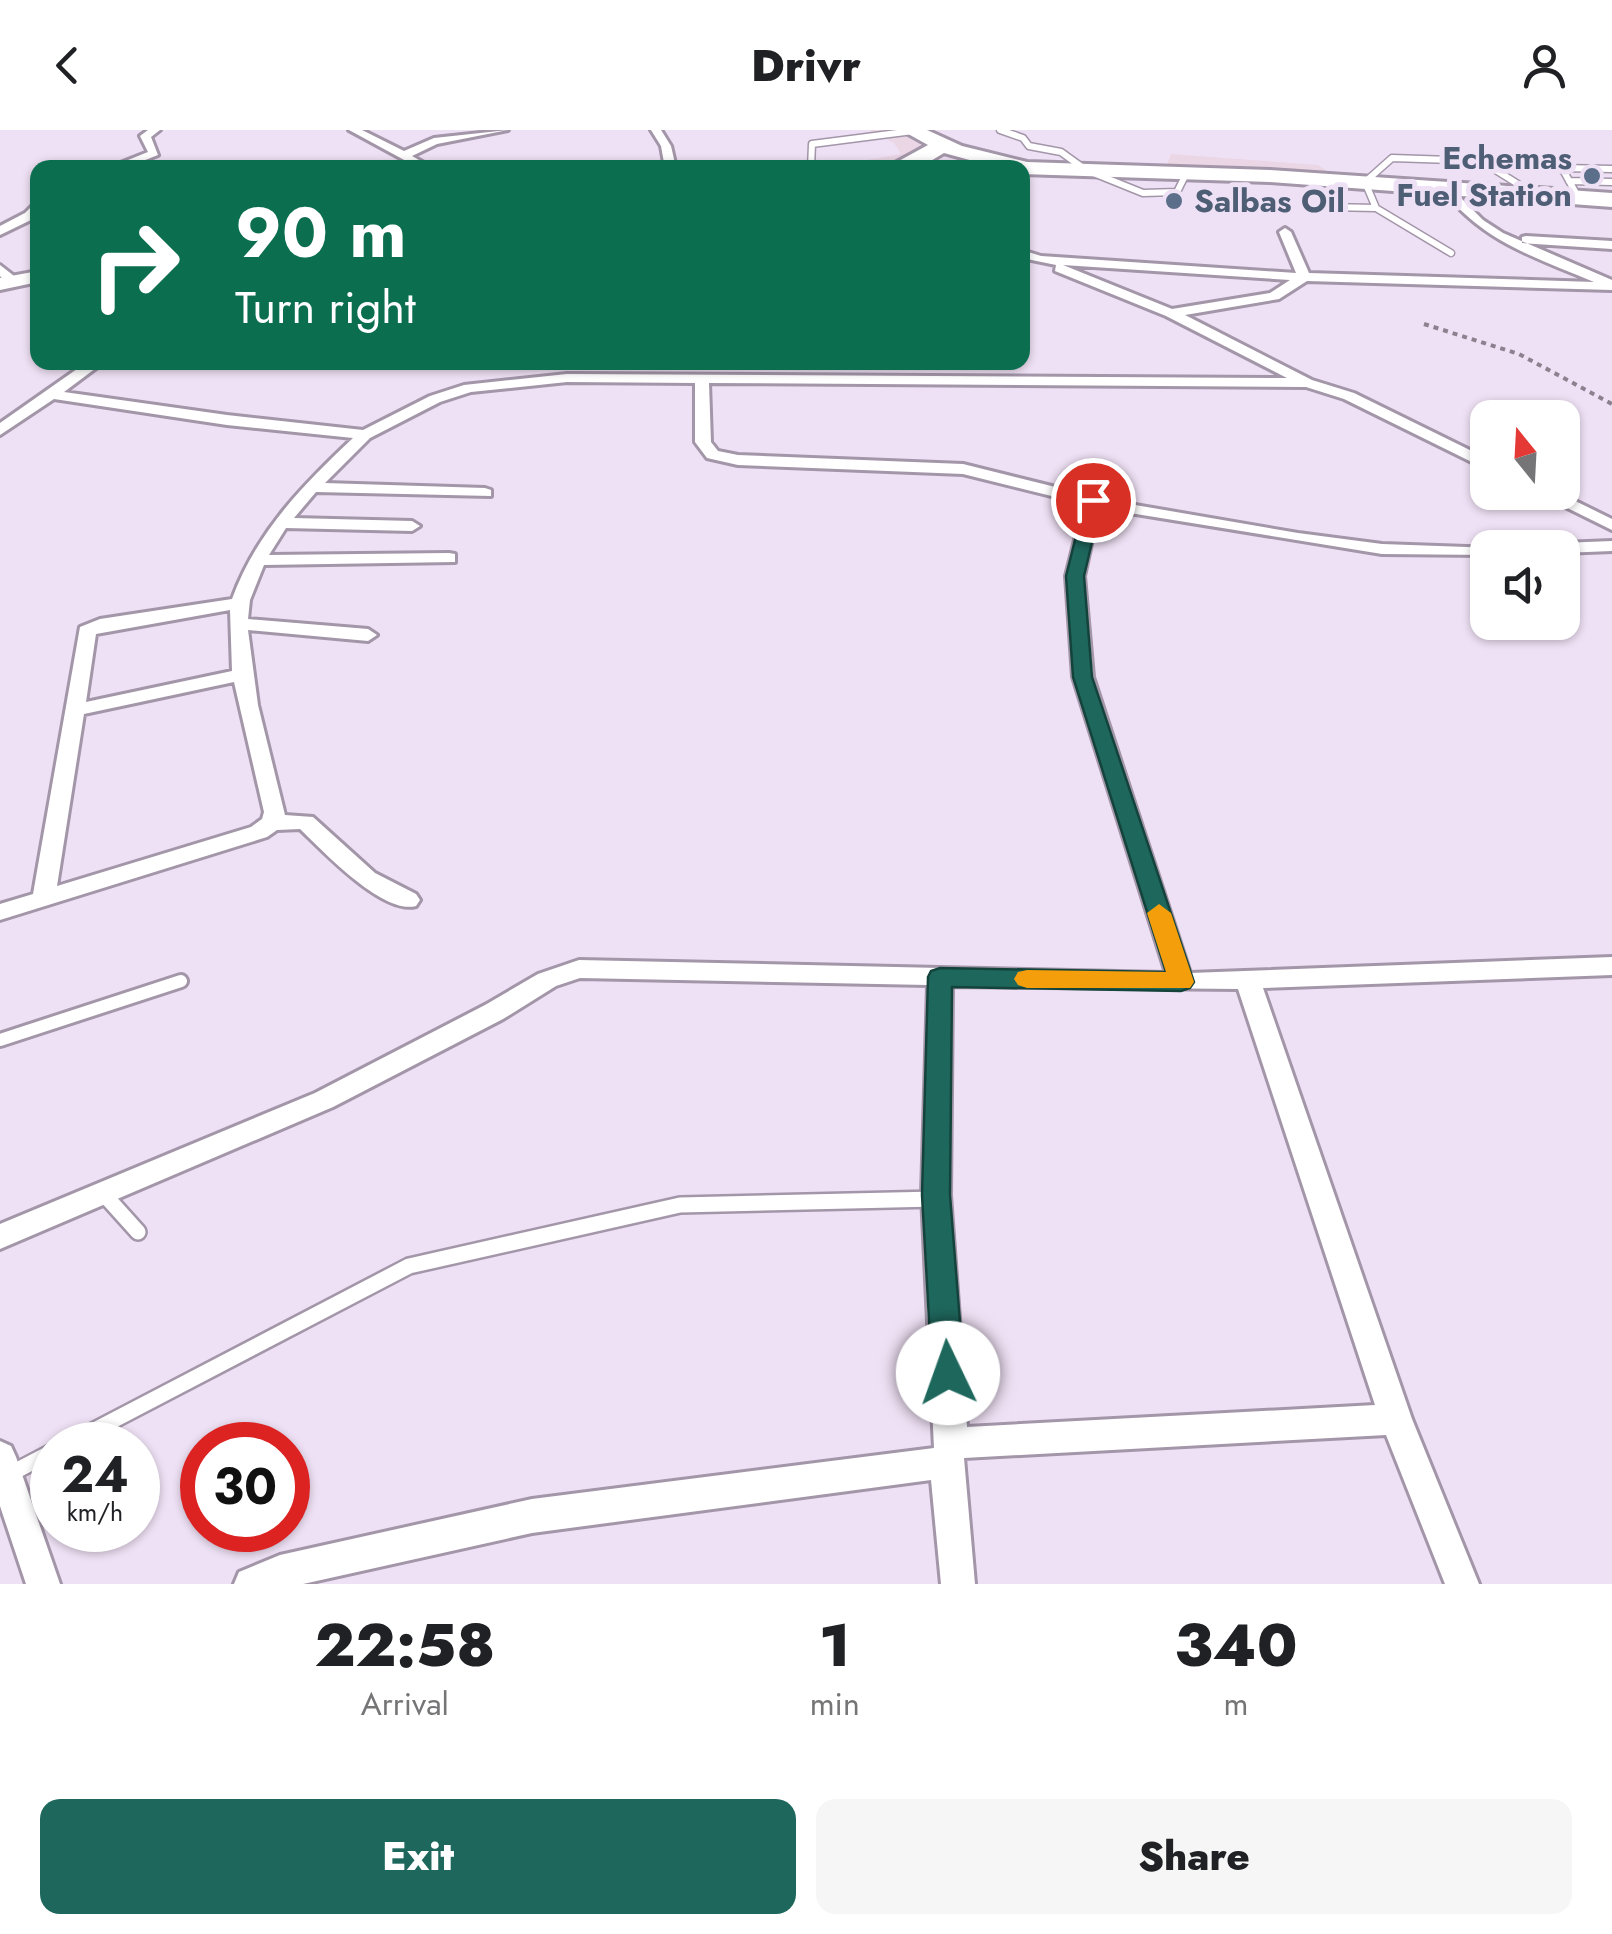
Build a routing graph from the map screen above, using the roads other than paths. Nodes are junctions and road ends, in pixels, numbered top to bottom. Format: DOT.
graph roads {
  1 [pos="155,130"];
  2 [pos="354,130"];
  3 [pos="421,130"];
  4 [pos="503,130"];
  5 [pos="656,130"];
  6 [pos="912,130"];
  7 [pos="1000,130"];
  8 [pos="429,144"];
  9 [pos="946,151"];
  10 [pos="406,155"];
  11 [pos="136,160"];
  12 [pos="414,160"];
  13 [pos="668,160"];
  14 [pos="811,160"];
  15 [pos="922,160"];
  16 [pos="987,160"];
  17 [pos="1030,168"];
  18 [pos="1612,168"];
  19 [pos="1086,170"];
  20 [pos="1365,182"];
  21 [pos="1612,182"];
  22 [pos="1448,188"];
  23 [pos="1574,189"];
  24 [pos="1534,194"];
  25 [pos="1612,200"];
  26 [pos="1329,207"];
  27 [pos="1376,208"];
  28 [pos="30,215"];
  29 [pos="0,231"];
  30 [pos="1285,232"];
  31 [pos="1508,239"];
  32 [pos="1612,245"];
  33 [pos="1451,253"];
  34 [pos="1030,258"];
  35 [pos="1040,260"];
  36 [pos="30,276"];
  37 [pos="1304,276"];
  38 [pos="4,278"];
  39 [pos="1612,286"];
  40 [pos="1171,313"];
  41 [pos="86,370"];
  42 [pos="876,370"];
  43 [pos="979,370"];
  44 [pos="702,380"];
  45 [pos="878,382"];
  46 [pos="980,382"];
  47 [pos="1306,383"];
  48 [pos="51,394"];
  49 [pos="0,430"];
  50 [pos="364,435"];
  51 [pos="1470,456"];
  52 [pos="310,487"];
  53 [pos="485,493"];
  54 [pos="1093,500"];
  55 [pos="1579,510"];
  56 [pos="1612,511"];
  57 [pos="1593,517"];
  58 [pos="281,524"];
  59 [pos="1612,525"];
  60 [pos="412,526"];
  61 [pos="1612,546"];
  62 [pos="1580,547"];
  63 [pos="1470,550"];
  64 [pos="449,558"];
  65 [pos="256,560"];
  66 [pos="240,603"];
  67 [pos="240,624"];
  68 [pos="368,635"];
  69 [pos="244,674"];
  70 [pos="76,710"];
  71 [pos="272,824"];
  72 [pos="44,898"];
  73 [pos="408,900"];
  74 [pos="0,912"];
  75 [pos="1612,966"];
  76 [pos="940,977"];
  77 [pos="1247,978"];
  78 [pos="181,981"];
  79 [pos="1181,982"];
  80 [pos="0,1040"];
  81 [pos="102,1192"];
  82 [pos="938,1199"];
  83 [pos="138,1232"];
  84 [pos="0,1237"];
  85 [pos="1396,1420"];
  86 [pos="110,1422"];
  87 [pos="949,1452"];
  88 [pos="30,1459"];
  89 [pos="2,1467"];
  90 [pos="44,1584"];
  91 [pos="251,1584"];
  92 [pos="958,1584"];
  93 [pos="1462,1584"];
  1 -- 11 [label="street"];
  2 -- 10 [label="street"];
  3 -- 8 [label="street"];
  4 -- 8 [label="street"];
  5 -- 13 [label="street"];
  6 -- 9 [label="highway"];
  6 -- 14 [label="lane"];
  7 -- 19 [label="lane"];
  8 -- 10 [label="street"];
  9 -- 15 [label="highway"];
  9 -- 16 [label="highway"];
  10 -- 12 [label="street"];
  17 -- 19 [label="highway"];
  18 -- 23 [label="lane"];
  19 -- 20 [label="highway"];
  20 -- 22 [label="highway"];
  20 -- 24 [label="lane"];
  20 -- 27 [label="lane"];
  21 -- 23 [label="lane"];
  22 -- 24 [label="highway"];
  22 -- 31 [label="street"];
  23 -- 24 [label="highway"];
  23 -- 25 [label="highway"];
  26 -- 27 [label="lane"];
  27 -- 33 [label="lane"];
  28 -- 29 [label="street"];
  30 -- 37 [label="street"];
  31 -- 32 [label="street"];
  31 -- 39 [label="street"];
  34 -- 35 [label="street"];
  35 -- 37 [label="street"];
  35 -- 40 [label="street"];
  36 -- 38 [label="main road"];
  37 -- 39 [label="street"];
  37 -- 40 [label="street"];
  40 -- 47 [label="street"];
  41 -- 48 [label="street"];
  42 -- 45 [label="street"];
  43 -- 46 [label="street"];
  44 -- 45 [label="street"];
  44 -- 50 [label="street"];
  44 -- 54 [label="street"];
  45 -- 46 [label="street"];
  46 -- 47 [label="street"];
  47 -- 51 [label="street"];
  48 -- 49 [label="street"];
  48 -- 50 [label="street"];
  50 -- 52 [label="street"];
  52 -- 53 [label="street"];
  52 -- 58 [label="street"];
  54 -- 63 [label="street"];
  54 -- 79 [label="street"];
  55 -- 57 [label="street"];
  56 -- 57 [label="street"];
  57 -- 59 [label="street"];
  58 -- 60 [label="street"];
  58 -- 65 [label="street"];
  61 -- 62 [label="street"];
  64 -- 65 [label="street"];
  65 -- 66 [label="street"];
  66 -- 67 [label="street"];
  66 -- 70 [label="street"];
  67 -- 68 [label="street"];
  67 -- 69 [label="street"];
  69 -- 70 [label="street"];
  69 -- 71 [label="street"];
  70 -- 72 [label="street"];
  71 -- 72 [label="street"];
  71 -- 73 [label="street"];
  72 -- 74 [label="street"];
  75 -- 77 [label="street"];
  76 -- 79 [label="street"];
  76 -- 81 [label="street"];
  76 -- 82 [label="street"];
  77 -- 79 [label="street"];
  77 -- 85 [label="street"];
  78 -- 80 [label="lane"];
  81 -- 83 [label="lane"];
  81 -- 84 [label="street"];
  82 -- 86 [label="lane"];
  82 -- 87 [label="street"];
  85 -- 87 [label="street"];
  85 -- 93 [label="street"];
  87 -- 91 [label="street"];
  87 -- 92 [label="street"];
  88 -- 89 [label="lane"];
  89 -- 90 [label="street"];
}
